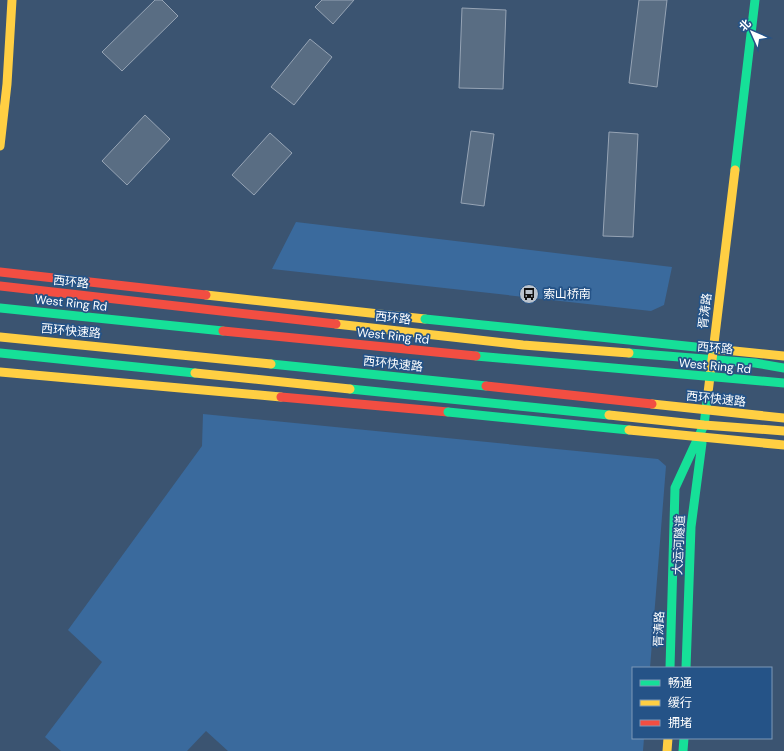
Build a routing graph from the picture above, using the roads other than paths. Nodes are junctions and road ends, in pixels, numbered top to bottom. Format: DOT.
graph roads {
  1 [pos="12,0"];
  2 [pos="755,0"];
  3 [pos="0,146"];
  4 [pos="0,272"];
  5 [pos="0,286"];
  6 [pos="0,308"];
  7 [pos="0,337"];
  8 [pos="784,356"];
  9 [pos="711,360"];
  10 [pos="3,365"];
  11 [pos="784,368"];
  12 [pos="784,383"];
  13 [pos="784,418"];
  14 [pos="704,425"];
  15 [pos="784,431"];
  16 [pos="784,445"];
  17 [pos="670,667"];
  18 [pos="686,667"];
  19 [pos="668,739"];
  20 [pos="684,739"];
  21 [pos="667,751"];
  22 [pos="683,751"];
  1 -- 3 [label="main road"];
  2 -- 9 [label="main road, 胥涛路"];
  4 -- 8 [label="main road, bridge"];
  5 -- 9 [label="main road, 西环路"];
  6 -- 12 [label="main road, West Ring Rd, bridge"];
  7 -- 13 [label="main road, 西环快速路, bridge"];
  9 -- 11 [label="main road, 西环路"];
  9 -- 14 [label="main road, 胥涛路"];
  10 -- 14 [label="main road"];
  10 -- 16 [label="main road, bridge"];
  14 -- 15 [label="main road"];
  14 -- 16 [label="main road"];
  14 -- 17 [label="main road, 胥涛路"];
  14 -- 18 [label="main road, 大运河隧道"];
  19 -- 21 [label="main road"];
  20 -- 22 [label="main road"];
}
